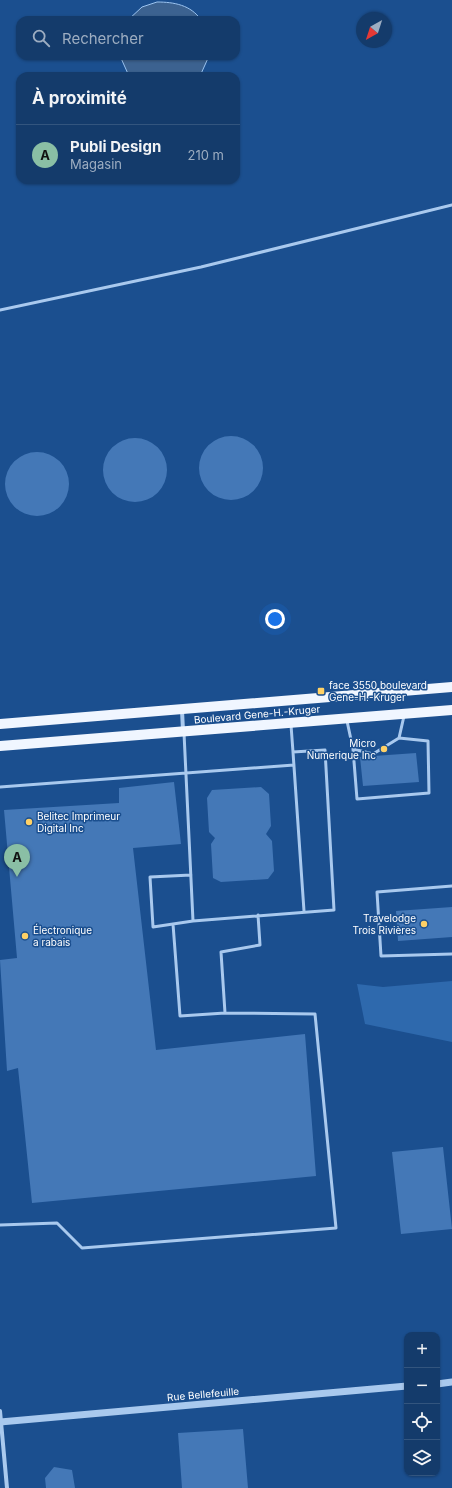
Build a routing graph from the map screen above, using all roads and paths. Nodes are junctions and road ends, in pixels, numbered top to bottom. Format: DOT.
graph roads {
  1 [pos="452,205"];
  2 [pos="0,310"];
  3 [pos="452,688"];
  4 [pos="182,709"];
  5 [pos="452,710"];
  6 [pos="405,714"];
  7 [pos="347,719"];
  8 [pos="291,723"];
  9 [pos="0,724"];
  10 [pos="184,732"];
  11 [pos="399,738"];
  12 [pos="0,746"];
  13 [pos="353,749"];
  14 [pos="293,752"];
  15 [pos="294,765"];
  16 [pos="186,773"];
  17 [pos="0,787"];
  18 [pos="191,875"];
  19 [pos="452,886"];
  20 [pos="304,911"];
  21 [pos="258,915"];
  22 [pos="193,921"];
  23 [pos="172,924"];
  24 [pos="452,954"];
  25 [pos="225,1013"];
  26 [pos="0,1225"];
  27 [pos="452,1382"];
  28 [pos="440,1384"];
  29 [pos="404,1386"];
  30 [pos="0,1411"];
  31 [pos="1,1422"];
  32 [pos="7,1488"];
  1 -- 2 [label="lane"];
  3 -- 4 [label="main road, Boulevard Gene-H.-Kruger"];
  4 -- 9 [label="main road, Boulevard Gene-H.-Kruger"];
  4 -- 10 [label="street, Boulevard Gene-H.-Kruger"];
  5 -- 6 [label="main road, Boulevard Gene-H.-Kruger"];
  6 -- 7 [label="main road, Boulevard Gene-H.-Kruger"];
  6 -- 11 [label="lane"];
  7 -- 8 [label="main road, Boulevard Gene-H.-Kruger"];
  7 -- 13 [label="lane"];
  8 -- 10 [label="main road, Boulevard Gene-H.-Kruger"];
  8 -- 14 [label="lane"];
  10 -- 12 [label="main road, Boulevard Gene-H.-Kruger"];
  10 -- 16 [label="lane"];
  11 -- 13 [label="lane"];
  11 -- 13 [label="lane"];
  14 -- 15 [label="lane"];
  14 -- 20 [label="lane"];
  15 -- 16 [label="lane"];
  15 -- 20 [label="lane"];
  16 -- 17 [label="lane"];
  16 -- 18 [label="lane"];
  18 -- 22 [label="lane"];
  18 -- 23 [label="lane"];
  19 -- 24 [label="lane"];
  20 -- 21 [label="lane"];
  21 -- 22 [label="lane"];
  21 -- 25 [label="lane"];
  22 -- 23 [label="lane"];
  23 -- 25 [label="lane"];
  25 -- 26 [label="lane"];
  27 -- 28 [label="street"];
  29 -- 31 [label="street, Rue Bellefeuille"];
  30 -- 31 [label="street"];
  31 -- 32 [label="street"];
}
